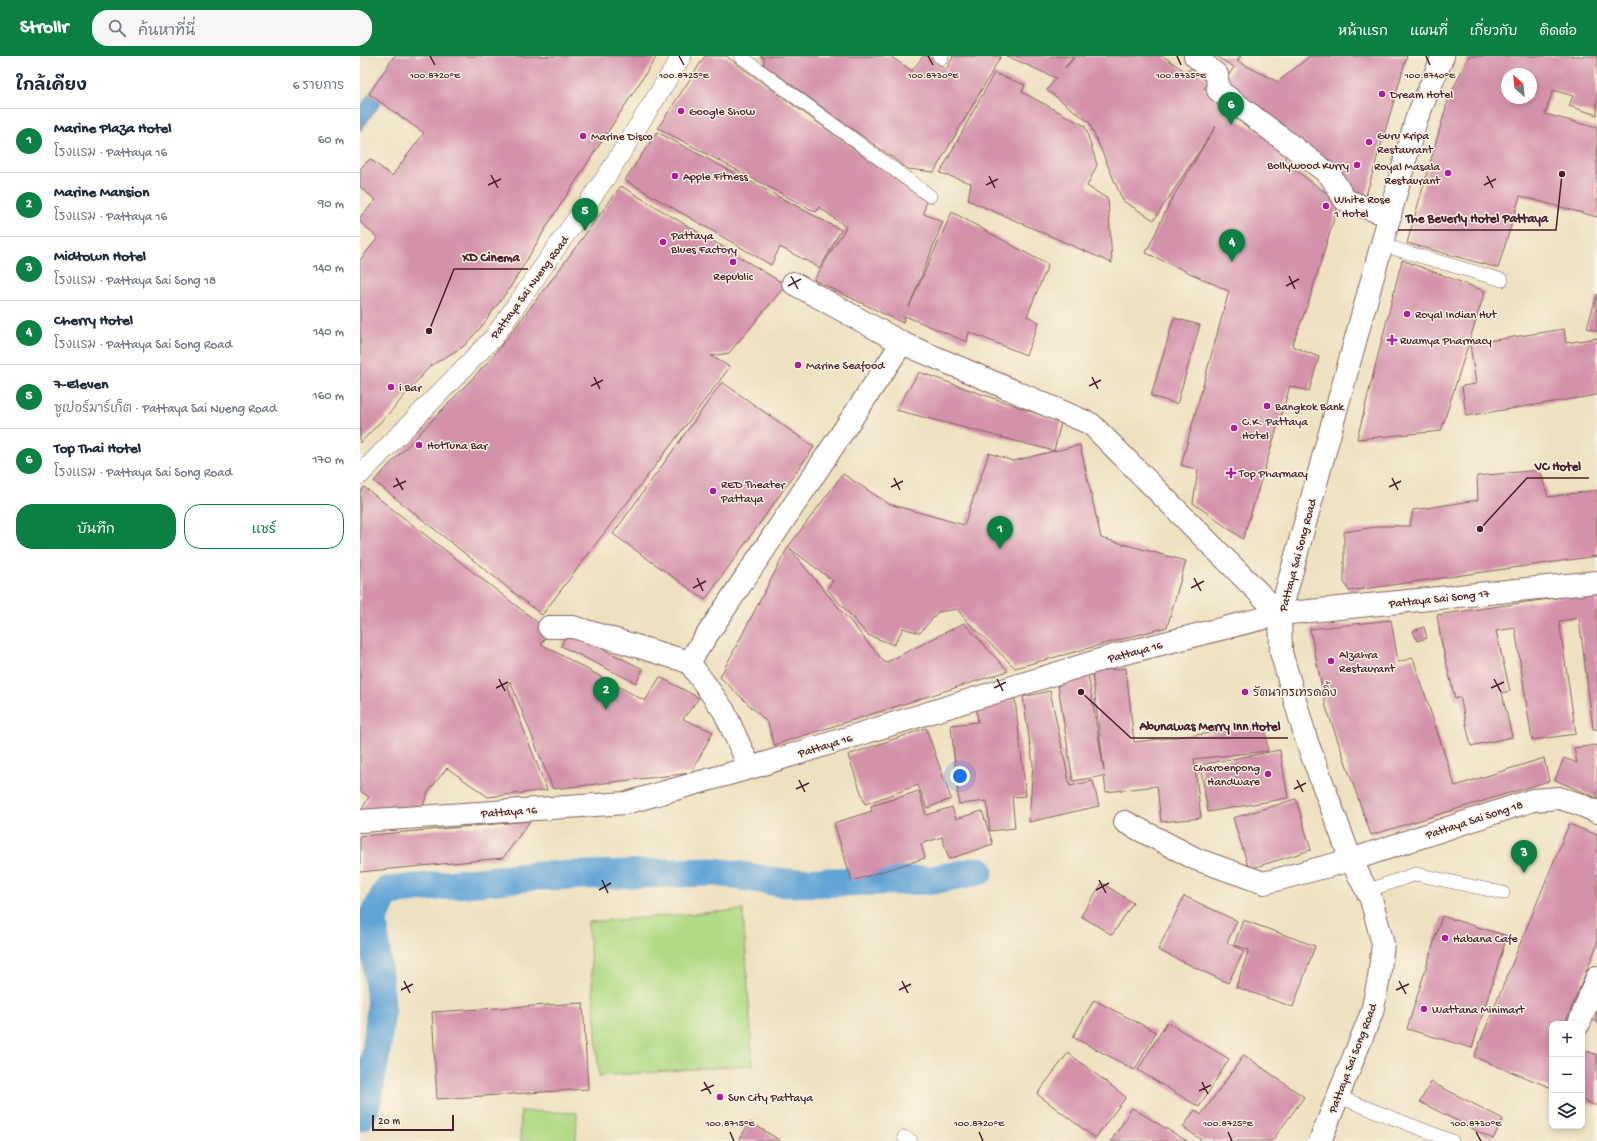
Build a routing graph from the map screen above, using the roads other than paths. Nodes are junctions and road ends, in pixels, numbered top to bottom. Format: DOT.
graph roads {
  1 [pos="682,56"];
  2 [pos="740,56"];
  3 [pos="1195,56"];
  4 [pos="1443,56"];
  5 [pos="930,196"];
  6 [pos="1390,216"];
  7 [pos="1382,245"];
  8 [pos="1502,280"];
  9 [pos="793,283"];
  10 [pos="902,343"];
  11 [pos="360,475"];
  12 [pos="1597,582"];
  13 [pos="1280,614"];
  14 [pos="549,626"];
  15 [pos="689,662"];
  16 [pos="750,768"];
  17 [pos="1597,812"];
  18 [pos="360,822"];
  19 [pos="1125,822"];
  20 [pos="1351,860"];
  21 [pos="1366,891"];
  22 [pos="1503,893"];
  23 [pos="1597,977"];
  24 [pos="1580,1021"];
  25 [pos="1339,1097"];
  26 [pos="1320,1141"];
  27 [pos="1452,1141"];
  1 -- 11 [label="street, Pattaya Sai Nueng Road"];
  2 -- 5 [label="lane"];
  3 -- 6 [label="street"];
  4 -- 6 [label="street, Pattaya Sai Song Road"];
  6 -- 7 [label="street, Pattaya Sai Song Road"];
  7 -- 8 [label="lane"];
  7 -- 13 [label="street, Pattaya Sai Song Road"];
  9 -- 10 [label="street"];
  10 -- 13 [label="street"];
  10 -- 15 [label="street"];
  12 -- 13 [label="street, Pattaya Sai Song 17"];
  13 -- 16 [label="street, Pattaya 16"];
  13 -- 20 [label="street, Pattaya Sai Song Road"];
  14 -- 15 [label="street"];
  15 -- 16 [label="street"];
  16 -- 18 [label="street, Pattaya 16"];
  17 -- 20 [label="street, Pattaya Sai Song 18"];
  19 -- 20 [label="street, Pattaya Sai Song 18"];
  20 -- 21 [label="street, Pattaya Sai Song Road"];
  21 -- 22 [label="lane"];
  21 -- 25 [label="street, Pattaya Sai Song Road"];
  23 -- 24 [label="street"];
  25 -- 26 [label="street, Pattaya Sai Song Road"];
  25 -- 27 [label="lane"];
}
